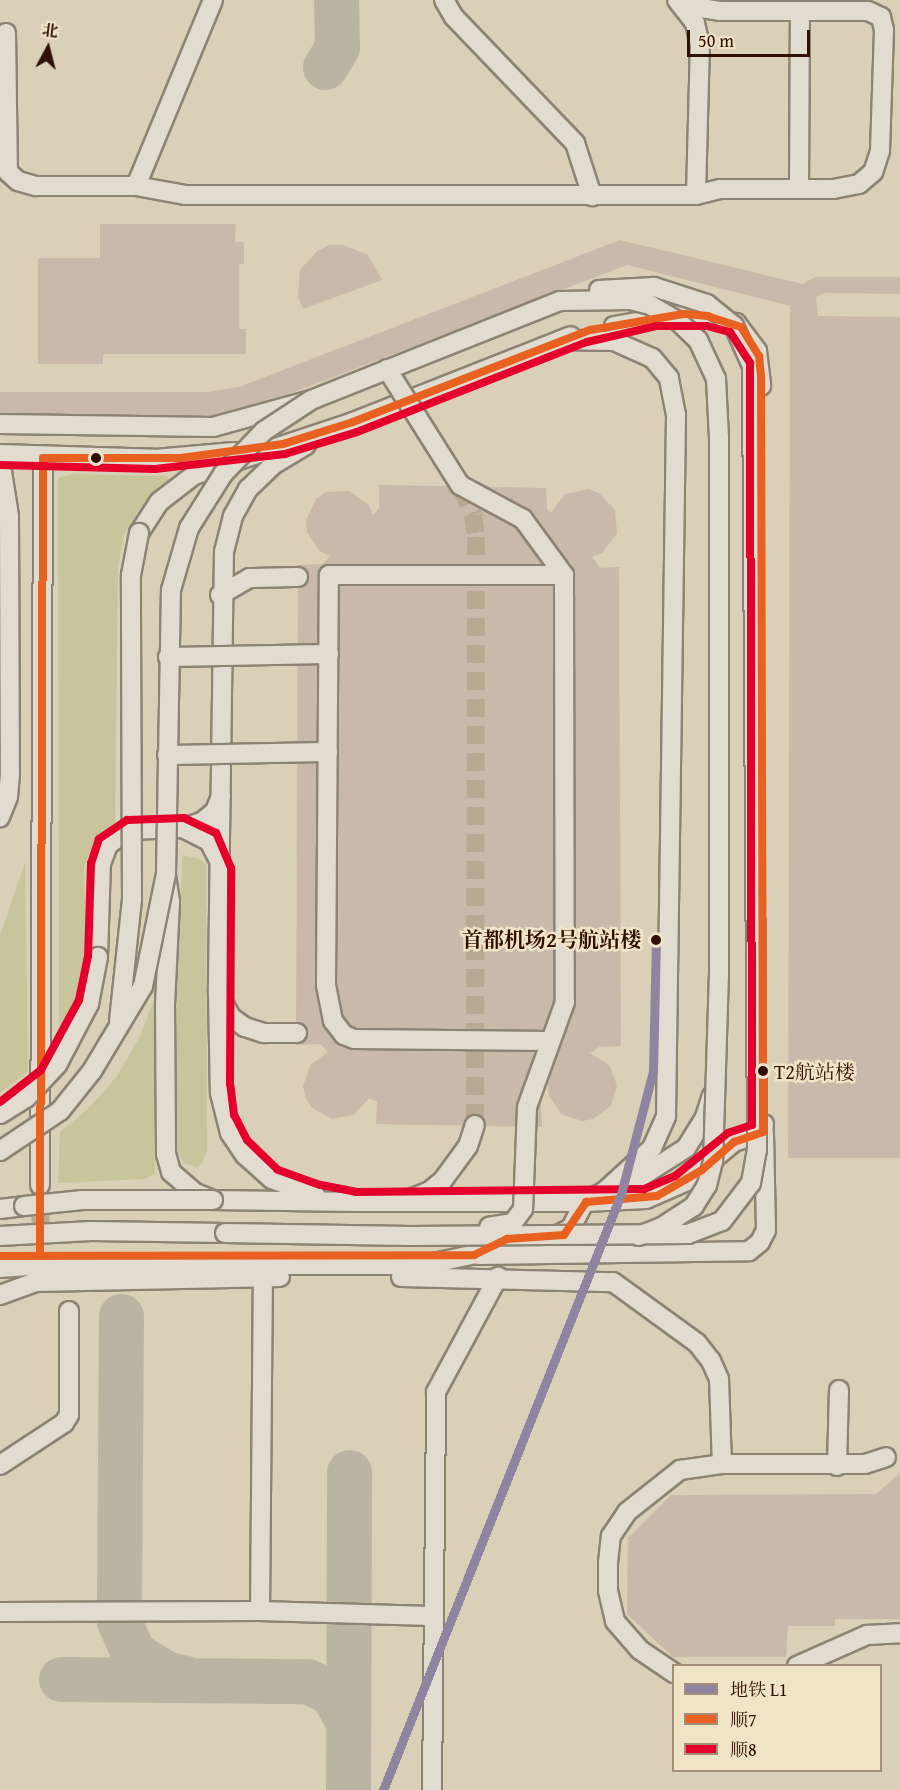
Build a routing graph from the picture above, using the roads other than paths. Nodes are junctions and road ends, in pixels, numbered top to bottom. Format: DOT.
graph roads {
  1 [pos="213,0"];
  2 [pos="444,0"];
  3 [pos="679,2"];
  4 [pos="800,11"];
  5 [pos="6,33"];
  6 [pos="136,186"];
  7 [pos="799,189"];
  8 [pos="696,195"];
  9 [pos="592,196"];
  10 [pos="560,301"];
  11 [pos="614,326"];
  12 [pos="561,340"];
  13 [pos="387,369"];
  14 [pos="311,400"];
  15 [pos="406,400"];
  16 [pos="353,422"];
  17 [pos="0,424"];
  18 [pos="283,444"];
  19 [pos="0,454"];
  20 [pos="43,458"];
  21 [pos="0,459"];
  22 [pos="461,488"];
  23 [pos="564,575"];
  24 [pos="298,578"];
  25 [pos="220,595"];
  26 [pos="329,654"];
  27 [pos="168,657"];
  28 [pos="328,752"];
  29 [pos="166,755"];
  30 [pos="223,787"];
  31 [pos="0,817"];
  32 [pos="183,828"];
  33 [pos="221,871"];
  34 [pos="166,874"];
  35 [pos="218,993"];
  36 [pos="118,1023"];
  37 [pos="297,1033"];
  38 [pos="549,1041"];
  39 [pos="0,1114"];
  40 [pos="475,1125"];
  41 [pos="764,1128"];
  42 [pos="0,1151"];
  43 [pos="40,1185"];
  44 [pos="213,1200"];
  45 [pos="356,1202"];
  46 [pos="400,1202"];
  47 [pos="586,1202"];
  48 [pos="0,1209"];
  49 [pos="0,1236"];
  50 [pos="410,1236"];
  51 [pos="639,1236"];
  52 [pos="474,1255"];
  53 [pos="0,1256"];
  54 [pos="0,1269"];
  55 [pos="263,1277"];
  56 [pos="498,1277"];
  57 [pos="0,1295"];
  58 [pos="69,1311"];
  59 [pos="839,1390"];
  60 [pos="886,1458"];
  61 [pos="722,1464"];
  62 [pos="0,1465"];
  63 [pos="837,1466"];
  64 [pos="260,1611"];
  65 [pos="0,1612"];
  66 [pos="431,1616"];
  67 [pos="900,1633"];
  68 [pos="799,1664"];
  69 [pos="672,1672"];
  70 [pos="432,1790"];
  1 -- 6 [label="street"];
  2 -- 9 [label="street"];
  3 -- 4 [label="street"];
  3 -- 8 [label="street"];
  4 -- 7 [label="street"];
  4 -- 7 [label="street"];
  5 -- 6 [label="street"];
  6 -- 9 [label="street"];
  7 -- 8 [label="street"];
  8 -- 9 [label="street"];
  10 -- 13 [label="street, bridge"];
  10 -- 51 [label="street, bridge"];
  10 -- 51 [label="street, bridge"];
  11 -- 12 [label="street"];
  11 -- 41 [label="street"];
  11 -- 47 [label="street"];
  12 -- 15 [label="street"];
  12 -- 47 [label="street"];
  13 -- 14 [label="street, bridge"];
  13 -- 23 [label="street, bridge"];
  14 -- 17 [label="street"];
  14 -- 27 [label="street, bridge"];
  15 -- 16 [label="street"];
  15 -- 22 [label="street"];
  16 -- 18 [label="street"];
  16 -- 25 [label="street"];
  18 -- 20 [label="street"];
  18 -- 36 [label="street, bridge"];
  19 -- 20 [label="street"];
  20 -- 43 [label="street"];
  21 -- 31 [label="street"];
  23 -- 26 [label="street, bridge"];
  23 -- 38 [label="street, bridge"];
  24 -- 25 [label="street"];
  25 -- 30 [label="street"];
  26 -- 27 [label="street, bridge"];
  26 -- 28 [label="street, bridge"];
  27 -- 29 [label="street, bridge"];
  28 -- 29 [label="street, bridge"];
  28 -- 38 [label="street, bridge"];
  29 -- 34 [label="street, bridge"];
  30 -- 32 [label="street"];
  30 -- 33 [label="street"];
  32 -- 33 [label="street"];
  32 -- 39 [label="street, bridge"];
  33 -- 35 [label="street"];
  34 -- 36 [label="street, bridge"];
  34 -- 44 [label="street, bridge"];
  35 -- 37 [label="street"];
  35 -- 45 [label="street"];
  36 -- 42 [label="street, bridge"];
  38 -- 50 [label="street, bridge"];
  40 -- 46 [label="street"];
  41 -- 47 [label="street"];
  41 -- 52 [label="street"];
  44 -- 45 [label="street"];
  44 -- 48 [label="street, bridge"];
  45 -- 46 [label="street"];
  46 -- 47 [label="street"];
  47 -- 52 [label="street"];
  49 -- 50 [label="street, bridge"];
  50 -- 51 [label="street, bridge"];
  52 -- 53 [label="street"];
  52 -- 54 [label="street"];
  55 -- 56 [label="street"];
  55 -- 57 [label="street"];
  55 -- 64 [label="street"];
  56 -- 61 [label="street"];
  56 -- 66 [label="street"];
  58 -- 62 [label="street"];
  59 -- 63 [label="street"];
  60 -- 63 [label="street"];
  61 -- 63 [label="street"];
  61 -- 69 [label="street"];
  64 -- 65 [label="street"];
  64 -- 66 [label="street"];
  66 -- 70 [label="street"];
  67 -- 68 [label="street"];
}
